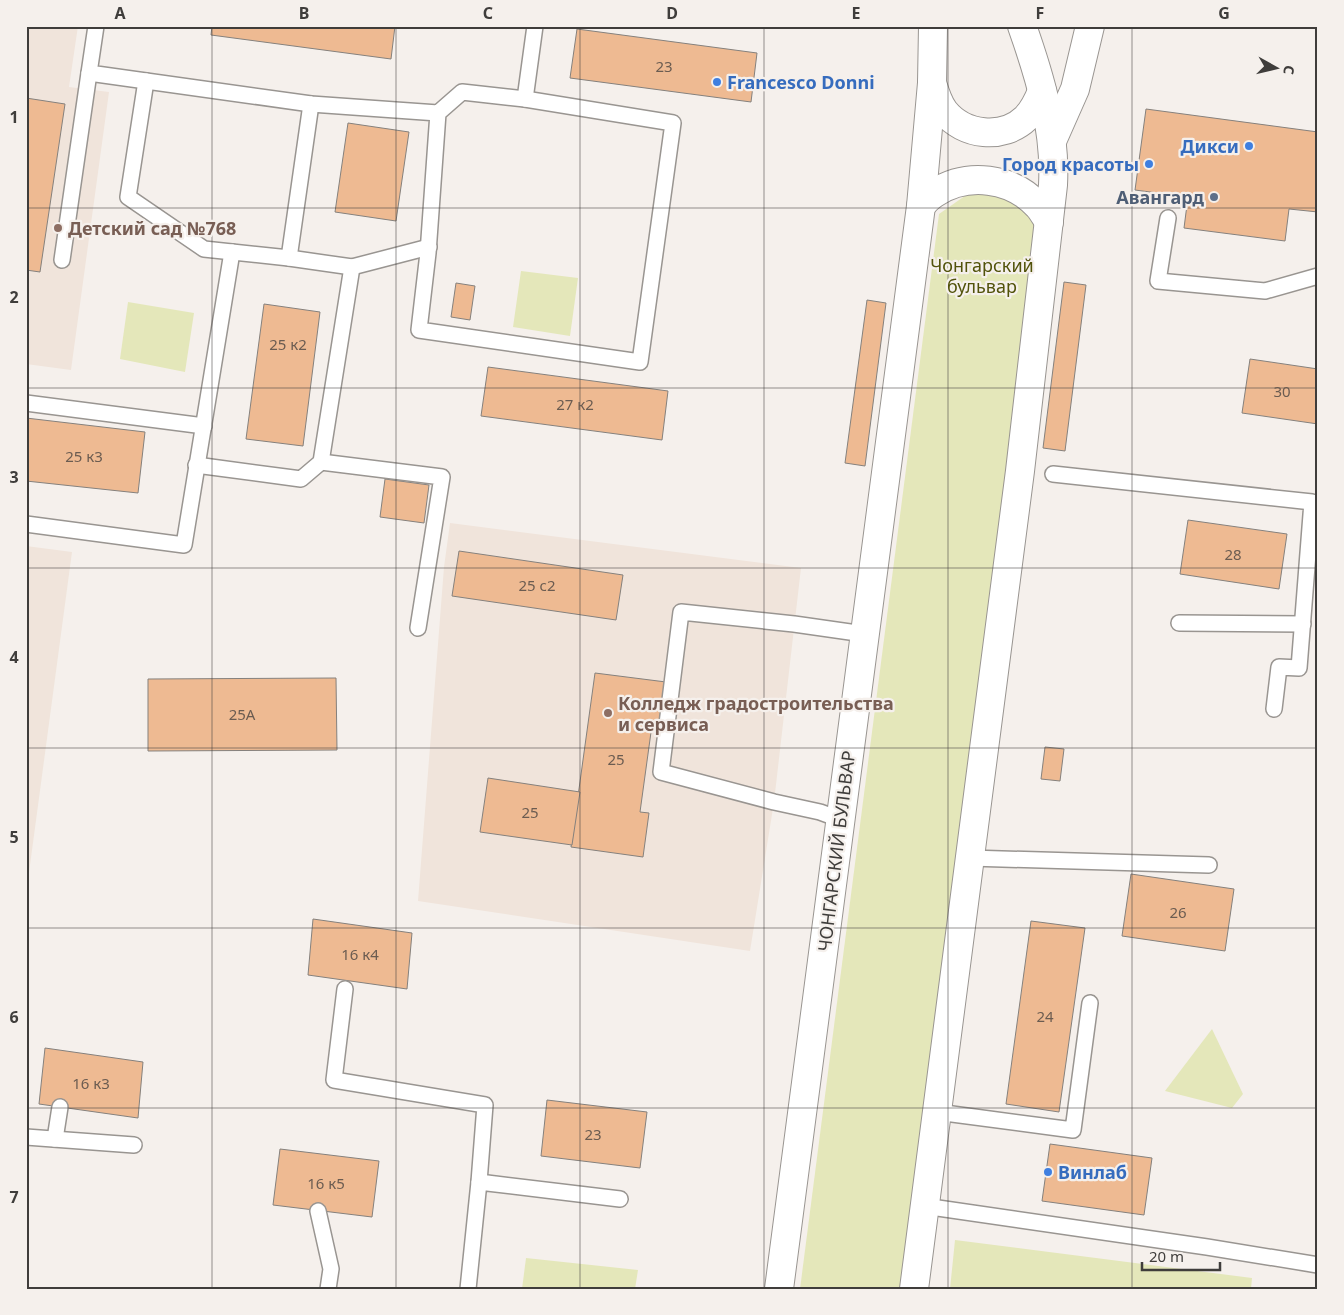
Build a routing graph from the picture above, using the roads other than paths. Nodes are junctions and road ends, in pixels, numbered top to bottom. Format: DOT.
graph roads {
  1 [pos="96,26"];
  2 [pos="535,26"];
  3 [pos="933,26"];
  4 [pos="1022,26"];
  5 [pos="1090,26"];
  6 [pos="89,73"];
  7 [pos="146,81"];
  8 [pos="932,83"];
  9 [pos="1042,91"];
  10 [pos="525,99"];
  11 [pos="311,104"];
  12 [pos="438,114"];
  13 [pos="1052,141"];
  14 [pos="920,206"];
  15 [pos="1168,218"];
  16 [pos="1049,222"];
  17 [pos="429,247"];
  18 [pos="232,252"];
  19 [pos="289,258"];
  20 [pos="62,260"];
  21 [pos="352,267"];
  22 [pos="1318,276"];
  23 [pos="26,403"];
  24 [pos="204,426"];
  25 [pos="321,462"];
  26 [pos="196,464"];
  27 [pos="1053,474"];
  28 [pos="26,524"];
  29 [pos="1179,623"];
  30 [pos="1303,624"];
  31 [pos="418,628"];
  32 [pos="864,634"];
  33 [pos="1274,709"];
  34 [pos="839,819"];
  35 [pos="970,858"];
  36 [pos="1209,865"];
  37 [pos="345,989"];
  38 [pos="1090,1003"];
  39 [pos="60,1107"];
  40 [pos="937,1112"];
  41 [pos="26,1136"];
  42 [pos="55,1139"];
  43 [pos="134,1145"];
  44 [pos="479,1182"];
  45 [pos="620,1199"];
  46 [pos="924,1206"];
  47 [pos="318,1211"];
  48 [pos="1318,1265"];
  49 [pos="328,1289"];
  50 [pos="468,1289"];
  51 [pos="779,1289"];
  52 [pos="914,1289"];
  1 -- 6 [label="lane"];
  2 -- 10 [label="lane"];
  3 -- 8 [label="main road, ЧОНГАРСКИЙ БУЛЬВАР"];
  4 -- 9 [label="main road"];
  5 -- 13 [label="main road"];
  6 -- 7 [label="lane"];
  6 -- 20 [label="lane"];
  7 -- 11 [label="lane"];
  7 -- 18 [label="lane"];
  8 -- 9 [label="main road"];
  8 -- 14 [label="main road, ЧОНГАРСКИЙ БУЛЬВАР"];
  9 -- 13 [label="main road"];
  10 -- 12 [label="lane"];
  10 -- 17 [label="lane"];
  11 -- 12 [label="lane"];
  11 -- 19 [label="lane"];
  12 -- 17 [label="lane"];
  13 -- 16 [label="main road"];
  14 -- 16 [label="main road"];
  14 -- 32 [label="main road, ЧОНГАРСКИЙ БУЛЬВАР"];
  15 -- 22 [label="lane"];
  16 -- 35 [label="main road"];
  17 -- 21 [label="lane"];
  18 -- 19 [label="lane"];
  18 -- 24 [label="lane"];
  19 -- 21 [label="lane"];
  21 -- 25 [label="lane"];
  23 -- 24 [label="lane"];
  24 -- 26 [label="lane"];
  25 -- 26 [label="lane"];
  25 -- 31 [label="lane"];
  26 -- 28 [label="lane"];
  27 -- 30 [label="lane"];
  29 -- 30 [label="lane"];
  30 -- 33 [label="lane"];
  32 -- 34 [label="main road, ЧОНГАРСКИЙ БУЛЬВАР"];
  32 -- 34 [label="lane"];
  34 -- 51 [label="main road, ЧОНГАРСКИЙ БУЛЬВАР"];
  35 -- 36 [label="lane"];
  35 -- 40 [label="main road"];
  37 -- 44 [label="lane"];
  38 -- 40 [label="lane"];
  39 -- 42 [label="lane"];
  40 -- 46 [label="main road"];
  41 -- 42 [label="lane"];
  42 -- 43 [label="lane"];
  44 -- 45 [label="lane"];
  44 -- 50 [label="lane"];
  46 -- 48 [label="lane"];
  46 -- 52 [label="main road"];
  47 -- 49 [label="lane"];
}
